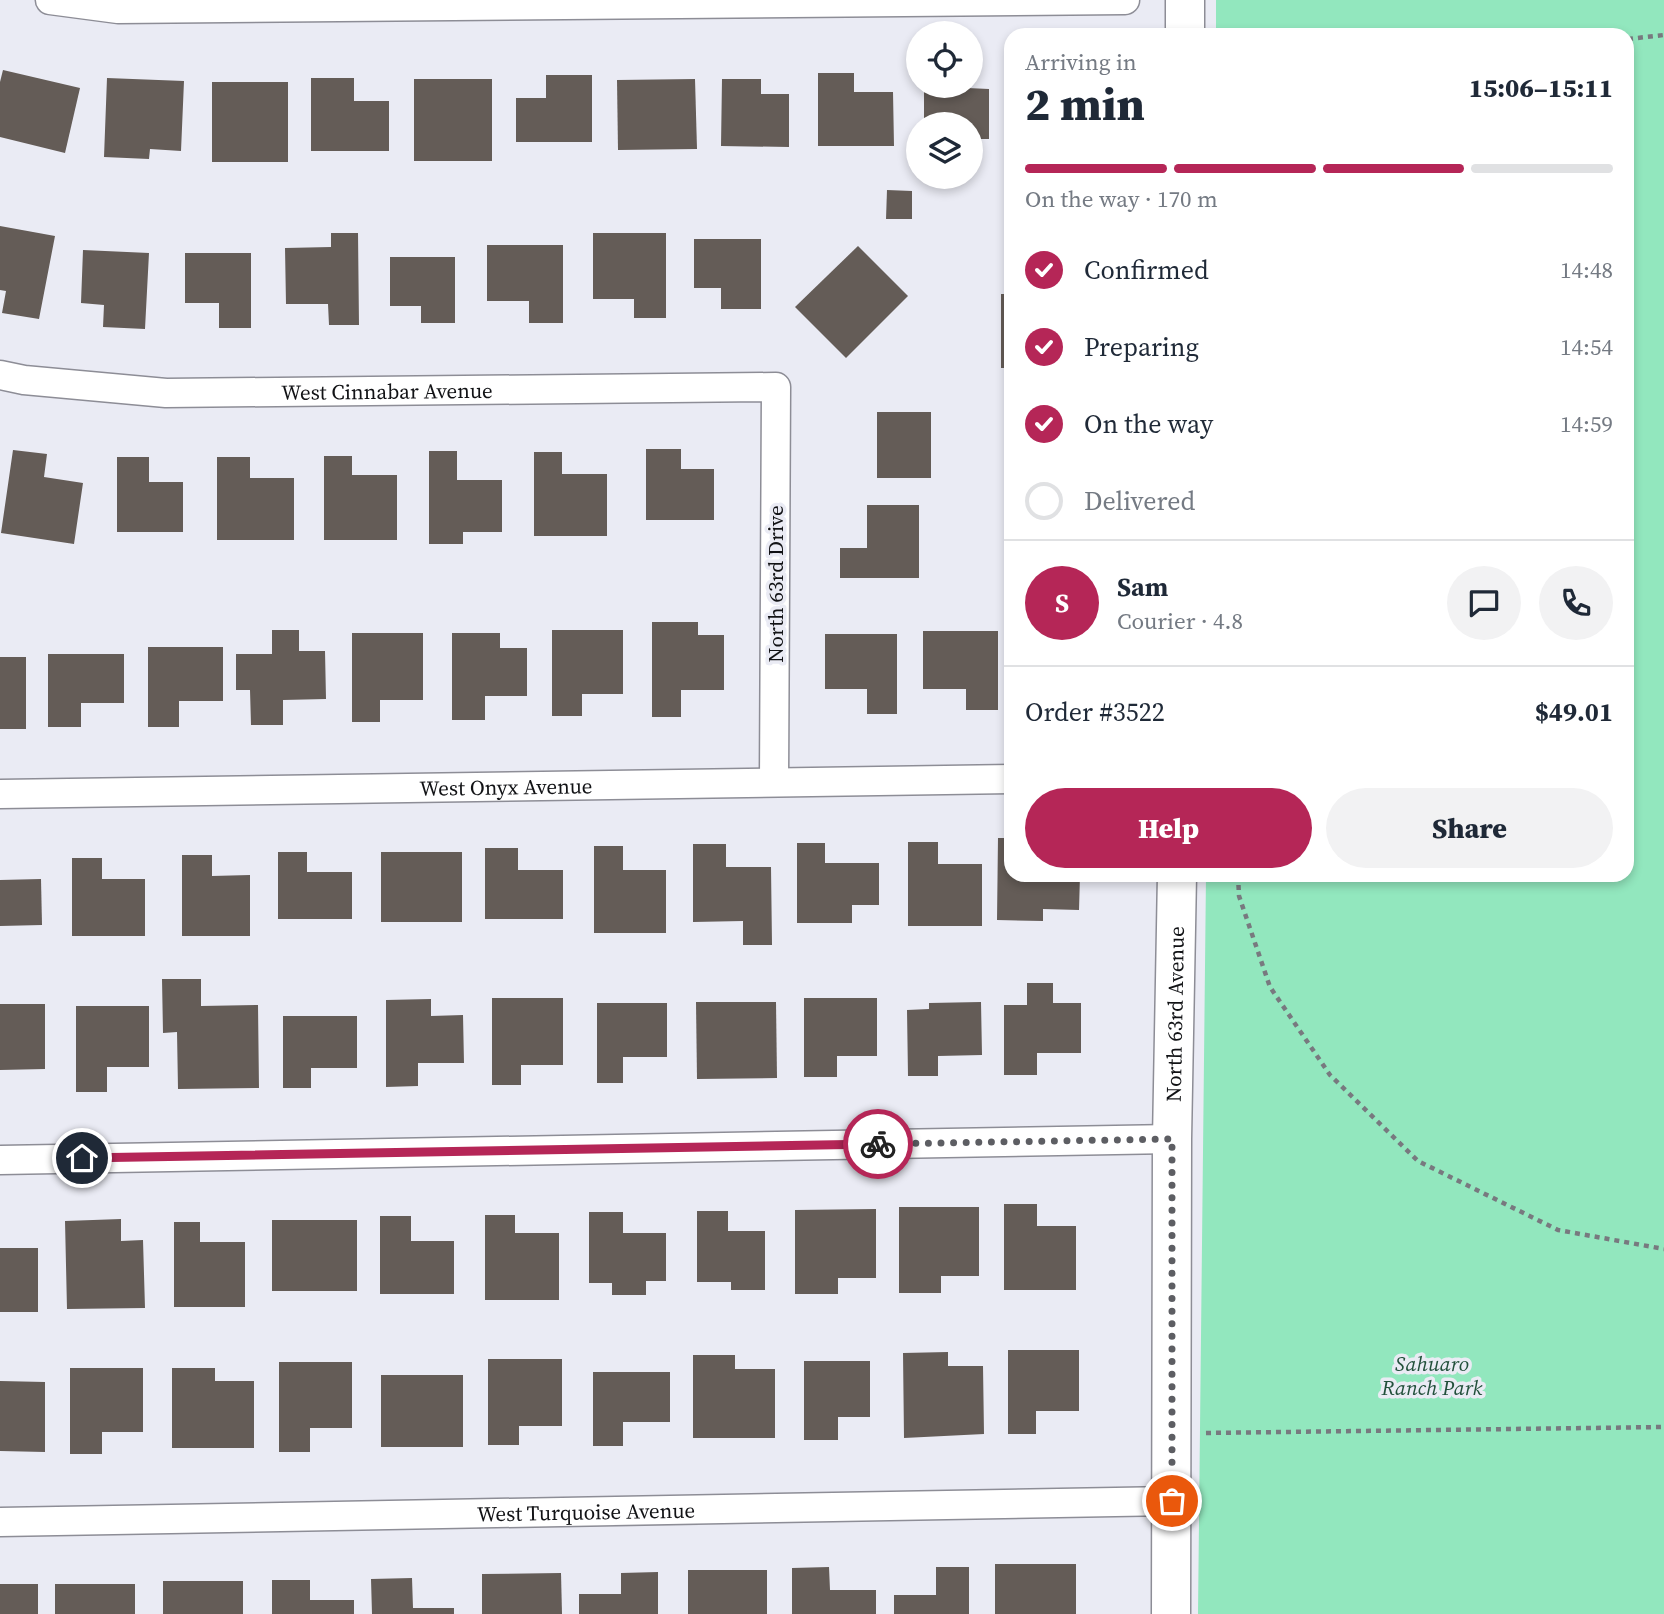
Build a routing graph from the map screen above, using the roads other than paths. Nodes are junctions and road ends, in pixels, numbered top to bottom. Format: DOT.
graph roads {
  1 [pos="50,0"];
  2 [pos="1125,0"];
  3 [pos="1185,0"];
  4 [pos="1185,28"];
  5 [pos="0,375"];
  6 [pos="776,387"];
  7 [pos="1004,779"];
  8 [pos="774,782"];
  9 [pos="0,794"];
  10 [pos="1177,882"];
  11 [pos="1172,1139"];
  12 [pos="0,1160"];
  13 [pos="1172,1501"];
  14 [pos="0,1522"];
  15 [pos="1171,1614"];
  1 -- 2 [label="street"];
  3 -- 4 [label="street"];
  5 -- 6 [label="street, West Cinnabar Avenue"];
  6 -- 8 [label="street, North 63rd Drive"];
  7 -- 8 [label="street, West Onyx Avenue"];
  8 -- 9 [label="street, West Onyx Avenue"];
  10 -- 11 [label="street, North 63rd Avenue"];
  11 -- 12 [label="street"];
  11 -- 13 [label="street, North 63rd Avenue"];
  13 -- 14 [label="street, West Turquoise Avenue"];
  13 -- 15 [label="street, North 63rd Avenue"];
}
